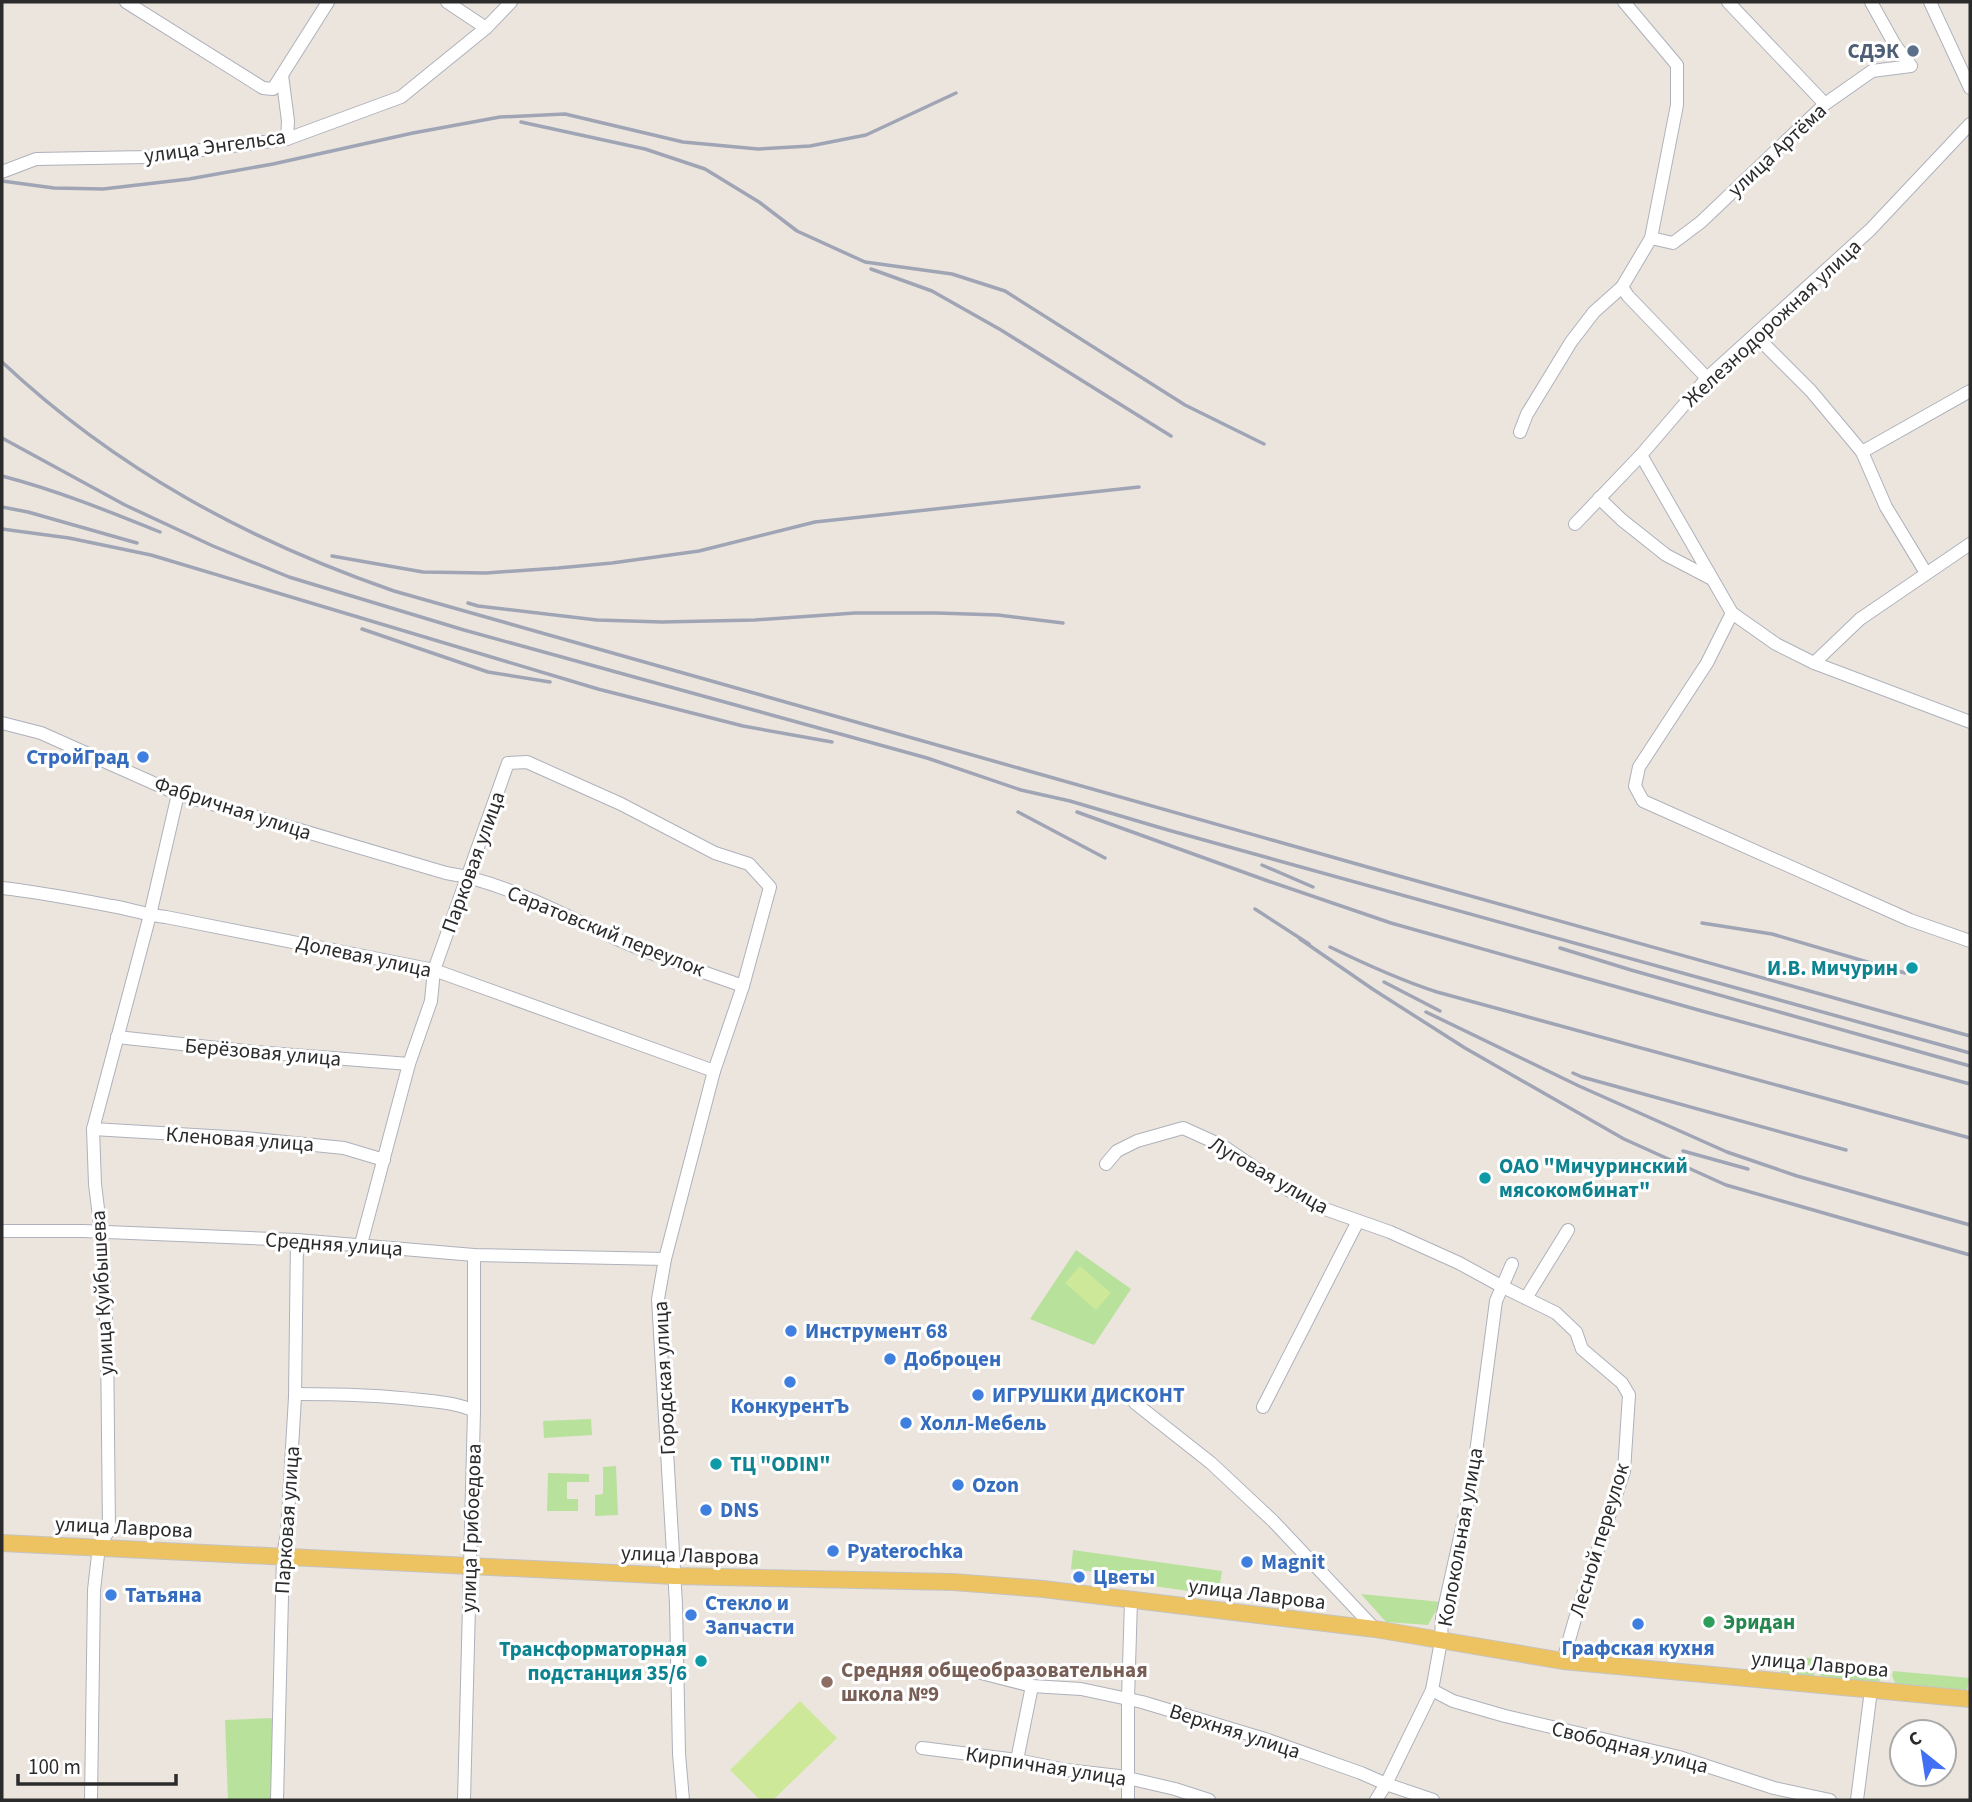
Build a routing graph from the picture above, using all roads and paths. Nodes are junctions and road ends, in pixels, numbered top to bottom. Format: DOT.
graph roads {
  1 [pos="126,2"];
  2 [pos="328,2"];
  3 [pos="447,2"];
  4 [pos="511,2"];
  5 [pos="1624,2"];
  6 [pos="1728,2"];
  7 [pos="1871,2"];
  8 [pos="1930,2"];
  9 [pos="486,28"];
  10 [pos="282,75"];
  11 [pos="1970,89"];
  12 [pos="1825,104"];
  13 [pos="1970,124"];
  14 [pos="287,139"];
  15 [pos="3,171"];
  16 [pos="1651,238"];
  17 [pos="1622,287"];
  18 [pos="1755,335"];
  19 [pos="1707,378"];
  20 [pos="1970,391"];
  21 [pos="1520,432"];
  22 [pos="1862,452"];
  23 [pos="1641,455"];
  24 [pos="1599,498"];
  25 [pos="1575,524"];
  26 [pos="1970,544"];
  27 [pos="1926,573"];
  28 [pos="1713,580"];
  29 [pos="1732,613"];
  30 [pos="1814,663"];
  31 [pos="1970,722"];
  32 [pos="2,723"];
  33 [pos="177,794"];
  34 [pos="469,876"];
  35 [pos="770,887"];
  36 [pos="2,888"];
  37 [pos="149,915"];
  38 [pos="1970,941"];
  39 [pos="434,970"];
  40 [pos="743,986"];
  41 [pos="117,1037"];
  42 [pos="409,1064"];
  43 [pos="714,1070"];
  44 [pos="93,1129"];
  45 [pos="384,1160"];
  46 [pos="1107,1164"];
  47 [pos="1358,1221"];
  48 [pos="1568,1230"];
  49 [pos="2,1231"];
  50 [pos="101,1233"];
  51 [pos="297,1240"];
  52 [pos="361,1244"];
  53 [pos="474,1255"];
  54 [pos="665,1259"];
  55 [pos="1512,1264"];
  56 [pos="1501,1286"];
  57 [pos="1526,1298"];
  58 [pos="296,1394"];
  59 [pos="1135,1403"];
  60 [pos="1263,1407"];
  61 [pos="474,1411"];
  62 [pos="2,1543"];
  63 [pos="99,1546"];
  64 [pos="283,1556"];
  65 [pos="468,1567"];
  66 [pos="675,1576"];
  67 [pos="1131,1600"];
  68 [pos="1375,1629"];
  69 [pos="1441,1641"];
  70 [pos="1563,1661"];
  71 [pos="981,1673"];
  72 [pos="1032,1686"];
  73 [pos="1432,1690"];
  74 [pos="1871,1690"];
  75 [pos="1128,1699"];
  76 [pos="1970,1699"];
  77 [pos="922,1748"];
  78 [pos="1017,1760"];
  79 [pos="1129,1779"];
  80 [pos="1386,1784"];
  81 [pos="91,1800"];
  82 [pos="277,1800"];
  83 [pos="464,1800"];
  84 [pos="683,1800"];
  85 [pos="1128,1800"];
  86 [pos="1209,1800"];
  87 [pos="1376,1800"];
  88 [pos="1433,1800"];
  89 [pos="1830,1800"];
  90 [pos="1857,1800"];
  1 -- 10 [label="street"];
  2 -- 10 [label="street"];
  3 -- 9 [label="street"];
  4 -- 9 [label="street, улица Энгельса"];
  5 -- 16 [label="street"];
  6 -- 12 [label="street"];
  7 -- 12 [label="street, улица Артёма"];
  8 -- 11 [label="street"];
  9 -- 14 [label="street, улица Энгельса"];
  10 -- 14 [label="street"];
  12 -- 16 [label="street, улица Артёма"];
  13 -- 18 [label="street, Железнодорожная улица"];
  14 -- 15 [label="street, улица Энгельса"];
  16 -- 17 [label="street"];
  17 -- 19 [label="street"];
  17 -- 21 [label="street"];
  18 -- 19 [label="street, Железнодорожная улица"];
  18 -- 22 [label="street"];
  19 -- 23 [label="street, Железнодорожная улица"];
  20 -- 22 [label="street"];
  22 -- 27 [label="street"];
  23 -- 24 [label="street, Железнодорожная улица"];
  23 -- 28 [label="street"];
  24 -- 25 [label="street, Железнодорожная улица"];
  24 -- 28 [label="street"];
  26 -- 27 [label="street"];
  27 -- 30 [label="street"];
  28 -- 29 [label="street"];
  29 -- 30 [label="street"];
  29 -- 38 [label="street"];
  30 -- 31 [label="street"];
  32 -- 33 [label="street, Фабричная улица"];
  33 -- 34 [label="street, Фабричная улица"];
  33 -- 37 [label="street, улица Куйбышева"];
  34 -- 35 [label="street, Парковая улица"];
  34 -- 39 [label="street, Парковая улица"];
  34 -- 40 [label="street, Саратовский переулок"];
  35 -- 40 [label="street, Городская улица"];
  36 -- 37 [label="street, Долевая улица"];
  37 -- 39 [label="street, Долевая улица"];
  37 -- 41 [label="street, улица Куйбышева"];
  39 -- 42 [label="street, Парковая улица"];
  39 -- 43 [label="street, Долевая улица"];
  40 -- 43 [label="street, Городская улица"];
  41 -- 42 [label="street, Берёзовая улица"];
  41 -- 44 [label="street, улица Куйбышева"];
  42 -- 45 [label="street, Парковая улица"];
  43 -- 54 [label="street, Городская улица"];
  44 -- 45 [label="street, Кленовая улица"];
  44 -- 50 [label="street, улица Куйбышева"];
  45 -- 52 [label="street, Парковая улица"];
  46 -- 47 [label="street, Луговая улица"];
  47 -- 56 [label="street, Луговая улица"];
  47 -- 60 [label="street"];
  48 -- 57 [label="street"];
  49 -- 50 [label="street, Средняя улица"];
  50 -- 51 [label="street, Средняя улица"];
  50 -- 63 [label="street, улица Куйбышева"];
  51 -- 52 [label="street, Средняя улица"];
  51 -- 58 [label="street, Парковая улица"];
  52 -- 53 [label="street, Средняя улица"];
  53 -- 54 [label="street, Средняя улица"];
  53 -- 61 [label="street, улица Грибоедова"];
  54 -- 66 [label="street, Городская улица"];
  55 -- 56 [label="street, Колокольная улица"];
  56 -- 57 [label="street, Лесной переулок"];
  56 -- 69 [label="street, Колокольная улица"];
  57 -- 70 [label="street, Лесной переулок"];
  58 -- 61 [label="street"];
  58 -- 64 [label="street, Парковая улица"];
  59 -- 68 [label="street, улица Лаврова"];
  61 -- 65 [label="street, улица Грибоедова"];
  62 -- 63 [label="main road, улица Лаврова"];
  63 -- 64 [label="main road, улица Лаврова"];
  63 -- 81 [label="street, улица Куйбышева"];
  64 -- 65 [label="main road, улица Лаврова"];
  64 -- 82 [label="street, Парковая улица"];
  65 -- 66 [label="main road, улица Лаврова"];
  65 -- 83 [label="street, улица Грибоедова"];
  66 -- 67 [label="main road, улица Лаврова"];
  66 -- 84 [label="street, Городская улица"];
  67 -- 68 [label="main road, улица Лаврова"];
  67 -- 75 [label="street"];
  68 -- 69 [label="main road, улица Лаврова"];
  69 -- 70 [label="main road, улица Лаврова"];
  69 -- 73 [label="street, Колокольная улица"];
  70 -- 74 [label="main road, улица Лаврова"];
  71 -- 72 [label="street, Верхняя улица"];
  72 -- 75 [label="street, Верхняя улица"];
  72 -- 78 [label="street"];
  73 -- 80 [label="street, Колокольная улица"];
  73 -- 89 [label="street, Свободная улица"];
  74 -- 76 [label="main road, улица Лаврова"];
  74 -- 90 [label="street"];
  75 -- 79 [label="street"];
  75 -- 80 [label="street, Верхняя улица"];
  77 -- 78 [label="street, Кирпичная улица"];
  78 -- 79 [label="street, Кирпичная улица"];
  79 -- 85 [label="street"];
  79 -- 86 [label="street, Кирпичная улица"];
  80 -- 87 [label="street, Колокольная улица"];
  80 -- 88 [label="street, Верхняя улица"];
}
